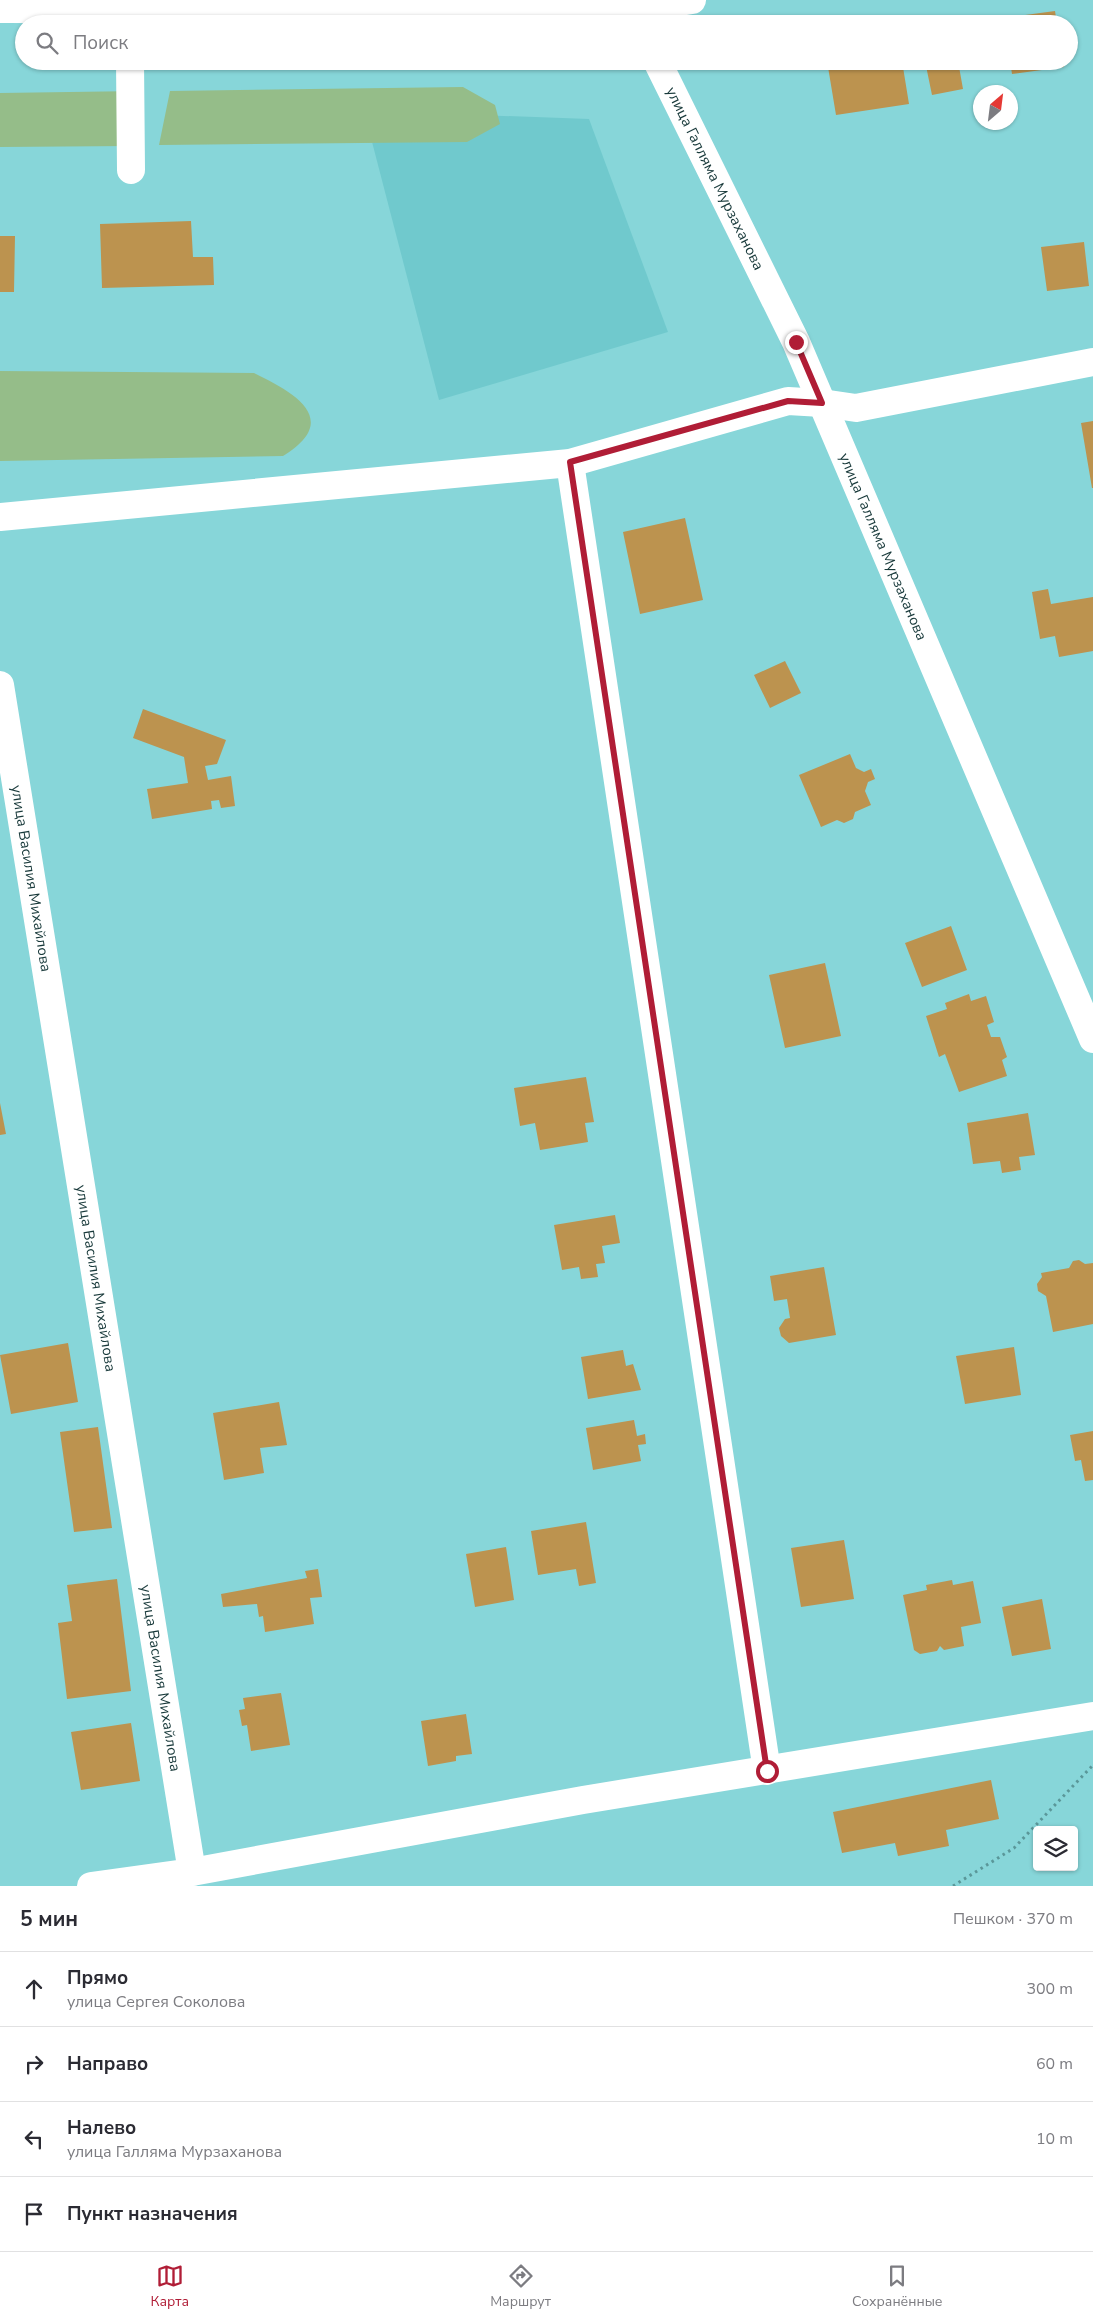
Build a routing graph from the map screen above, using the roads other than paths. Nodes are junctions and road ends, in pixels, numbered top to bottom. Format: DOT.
graph roads {
  1 [pos="692,0"];
  2 [pos="0,9"];
  3 [pos="633,11"];
  4 [pos="98,15"];
  5 [pos="298,15"];
  6 [pos="130,70"];
  7 [pos="661,70"];
  8 [pos="131,170"];
  9 [pos="1093,362"];
  10 [pos="822,403"];
  11 [pos="570,462"];
  12 [pos="2,522"];
  13 [pos="0,685"];
  14 [pos="1093,1039"];
  15 [pos="1093,1716"];
  16 [pos="767,1771"];
  17 [pos="192,1872"];
  18 [pos="91,1886"];
  1 -- 3 [label="street"];
  2 -- 4 [label="street"];
  3 -- 5 [label="street"];
  6 -- 8 [label="street"];
  7 -- 10 [label="street, улица Галляма Мурзаханова"];
  9 -- 10 [label="street"];
  10 -- 11 [label="street"];
  10 -- 14 [label="street, улица Галляма Мурзаханова"];
  11 -- 12 [label="street"];
  11 -- 16 [label="street"];
  13 -- 17 [label="street, улица Василия Михайлова"];
  15 -- 16 [label="street"];
  16 -- 17 [label="street"];
  17 -- 18 [label="street"];
}
